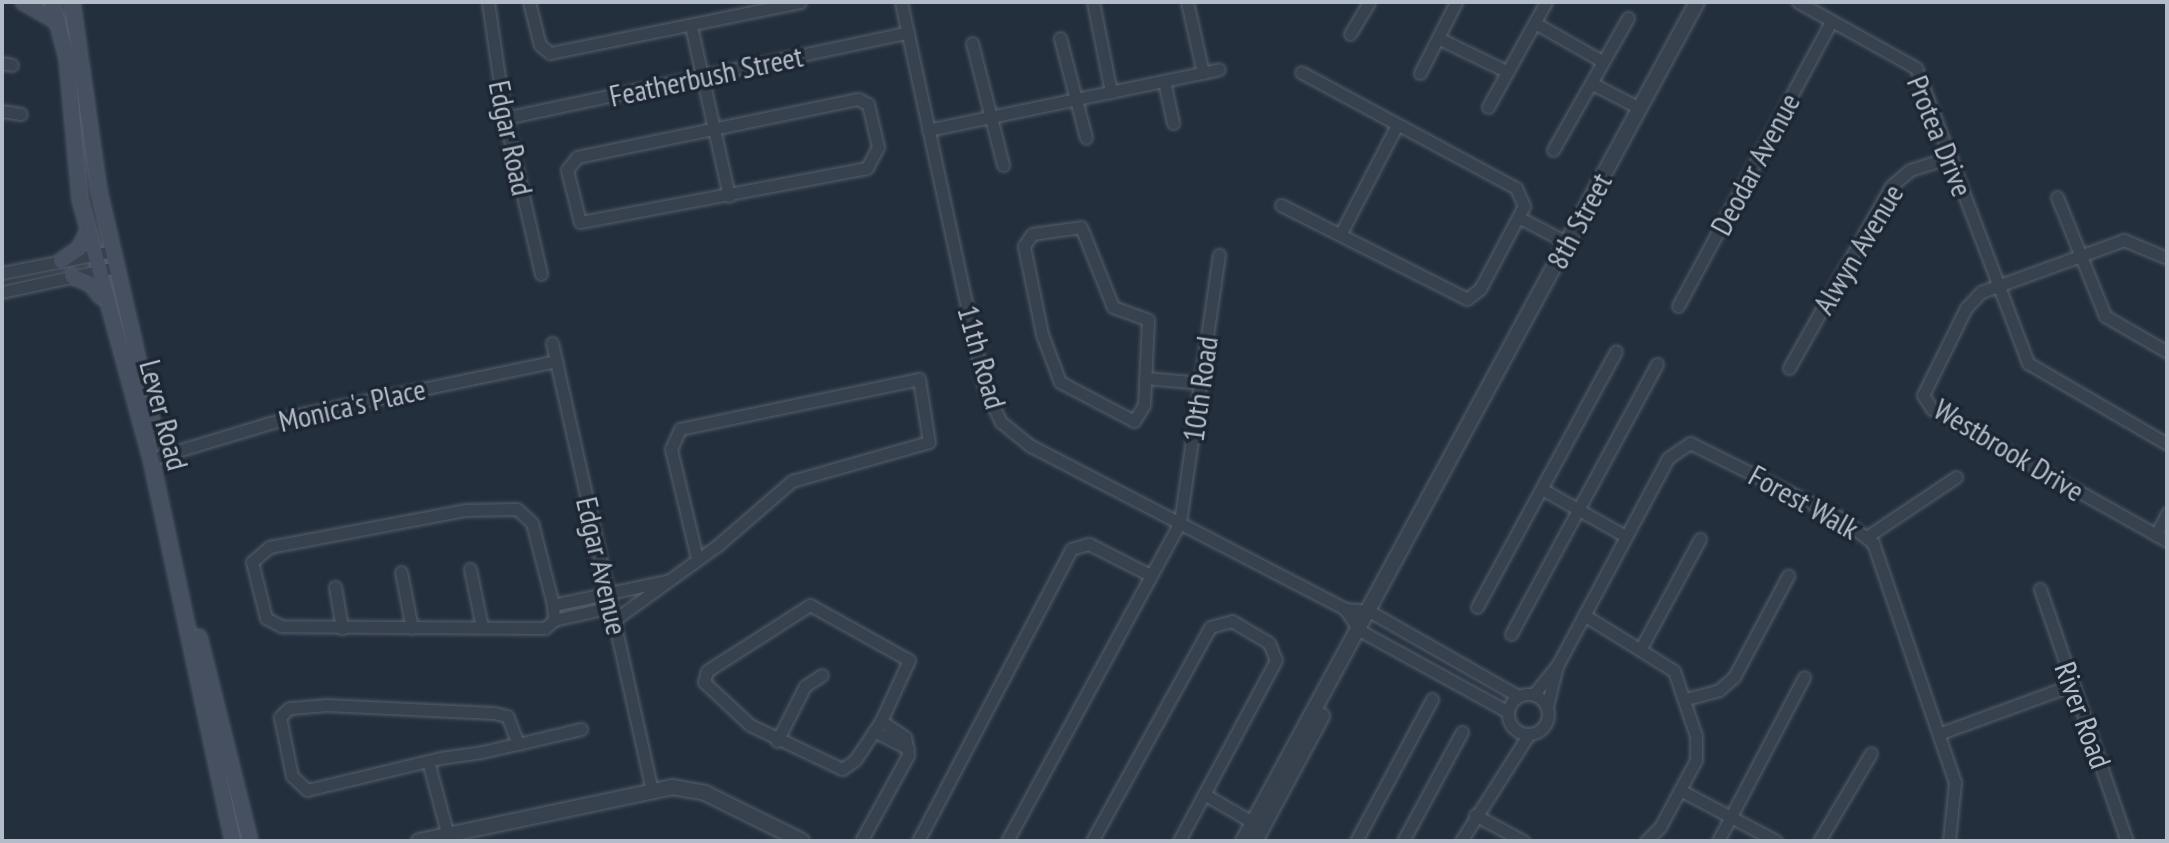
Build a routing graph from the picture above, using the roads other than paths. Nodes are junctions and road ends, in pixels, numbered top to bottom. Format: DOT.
graph roads {
  1 [pos="23,2"];
  2 [pos="52,2"];
  3 [pos="72,2"];
  4 [pos="488,2"];
  5 [pos="529,2"];
  6 [pos="800,2"];
  7 [pos="901,2"];
  8 [pos="1093,2"];
  9 [pos="1187,2"];
  10 [pos="1369,2"];
  11 [pos="1456,2"];
  12 [pos="1546,2"];
  13 [pos="1697,2"];
  14 [pos="1798,2"];
  15 [pos="1628,18"];
  16 [pos="1831,22"];
  17 [pos="1535,23"];
  18 [pos="60,25"];
  19 [pos="691,26"];
  20 [pos="908,32"];
  21 [pos="1350,34"];
  22 [pos="1060,38"];
  23 [pos="1438,38"];
  24 [pos="972,43"];
  25 [pos="1602,61"];
  26 [pos="1219,69"];
  27 [pos="1506,71"];
  28 [pos="1301,72"];
  29 [pos="1203,73"];
  30 [pos="1420,73"];
  31 [pos="703,78"];
  32 [pos="1164,81"];
  33 [pos="1591,83"];
  34 [pos="1111,92"];
  35 [pos="1076,100"];
  36 [pos="1488,107"];
  37 [pos="1639,108"];
  38 [pos="2,111"];
  39 [pos="21,114"];
  40 [pos="505,118"];
  41 [pos="991,118"];
  42 [pos="1173,123"];
  43 [pos="1397,125"];
  44 [pos="715,130"];
  45 [pos="928,130"];
  46 [pos="1086,138"];
  47 [pos="1553,150"];
  48 [pos="1951,157"];
  49 [pos="1003,165"];
  50 [pos="729,196"];
  51 [pos="2057,197"];
  52 [pos="1281,205"];
  53 [pos="1522,219"];
  54 [pos="87,233"];
  55 [pos="1341,233"];
  56 [pos="1568,243"];
  57 [pos="113,251"];
  58 [pos="92,254"];
  59 [pos="1219,255"];
  60 [pos="2080,255"];
  61 [pos="2167,258"];
  62 [pos="61,261"];
  63 [pos="117,267"];
  64 [pos="96,271"];
  65 [pos="2,273"];
  66 [pos="541,274"];
  67 [pos="72,276"];
  68 [pos="1996,284"];
  69 [pos="2,292"];
  70 [pos="105,304"];
  71 [pos="1678,306"];
  72 [pos="552,343"];
  73 [pos="1616,351"];
  74 [pos="2167,352"];
  75 [pos="556,361"];
  76 [pos="1657,364"];
  77 [pos="1789,368"];
  78 [pos="1146,378"];
  79 [pos="1201,383"];
  80 [pos="2167,444"];
  81 [pos="153,458"];
  82 [pos="1956,477"];
  83 [pos="1542,489"];
  84 [pos="1577,506"];
  85 [pos="2167,513"];
  86 [pos="1180,522"];
  87 [pos="1625,536"];
  88 [pos="1868,536"];
  89 [pos="2161,538"];
  90 [pos="1700,539"];
  91 [pos="697,558"];
  92 [pos="470,569"];
  93 [pos="401,572"];
  94 [pos="1148,574"];
  95 [pos="1788,576"];
  96 [pos="669,580"];
  97 [pos="335,587"];
  98 [pos="2040,589"];
  99 [pos="608,594"];
  100 [pos="553,605"];
  101 [pos="611,607"];
  102 [pos="1477,607"];
  103 [pos="1345,609"];
  104 [pos="1372,613"];
  105 [pos="1584,615"];
  106 [pos="554,620"];
  107 [pos="614,620"];
  108 [pos="482,627"];
  109 [pos="342,628"];
  110 [pos="412,628"];
  111 [pos="1362,632"];
  112 [pos="1511,634"];
  113 [pos="1641,648"];
  114 [pos="1443,651"];
  115 [pos="1557,666"];
  116 [pos="1432,671"];
  117 [pos="822,675"];
  118 [pos="1804,677"];
  119 [pos="1491,679"];
  120 [pos="2072,685"];
  121 [pos="1534,694"];
  122 [pos="1518,696"];
  123 [pos="1481,698"];
  124 [pos="1432,699"];
  125 [pos="1686,699"];
  126 [pos="1547,706"];
  127 [pos="1508,712"];
  128 [pos="878,726"];
  129 [pos="581,729"];
  130 [pos="1515,730"];
  131 [pos="1462,732"];
  132 [pos="1941,733"];
  133 [pos="1529,734"];
  134 [pos="777,741"];
  135 [pos="518,744"];
  136 [pos="1871,753"];
  137 [pos="428,761"];
  138 [pos="1502,771"];
  139 [pos="652,789"];
  140 [pos="1680,790"];
  141 [pos="1204,794"];
  142 [pos="1475,815"];
  143 [pos="1730,816"];
  144 [pos="1257,830"];
  145 [pos="441,834"];
  146 [pos="233,841"];
  147 [pos="250,841"];
  148 [pos="419,841"];
  149 [pos="802,841"];
  150 [pos="861,841"];
  151 [pos="918,841"];
  152 [pos="1007,841"];
  153 [pos="1092,841"];
  154 [pos="1179,841"];
  155 [pos="1243,841"];
  156 [pos="1356,841"];
  157 [pos="1403,841"];
  158 [pos="1461,841"];
  159 [pos="1523,841"];
  160 [pos="1646,841"];
  161 [pos="1718,841"];
  162 [pos="1776,841"];
  163 [pos="1819,841"];
  164 [pos="1949,841"];
  165 [pos="2127,841"];
  1 -- 18 [label="main road"];
  2 -- 18 [label="main road, Lever Road"];
  3 -- 57 [label="main road, Lever Road"];
  4 -- 40 [label="street, Edgar Road"];
  5 -- 19 [label="street"];
  6 -- 19 [label="street"];
  7 -- 20 [label="street, 11th Road"];
  8 -- 34 [label="street"];
  9 -- 29 [label="street"];
  10 -- 21 [label="street"];
  11 -- 23 [label="street"];
  12 -- 17 [label="street"];
  13 -- 37 [label="street, 8th Street"];
  14 -- 16 [label="street, Protea Drive"];
  15 -- 25 [label="street"];
  16 -- 48 [label="street, Protea Drive"];
  16 -- 71 [label="street, Deodar Avenue"];
  17 -- 25 [label="street"];
  17 -- 27 [label="street"];
  18 -- 54 [label="main road, Lever Road"];
  19 -- 31 [label="street"];
  20 -- 31 [label="street, Featherbush Street"];
  20 -- 45 [label="street, 11th Road"];
  22 -- 35 [label="street"];
  23 -- 27 [label="street"];
  23 -- 30 [label="street"];
  24 -- 41 [label="street"];
  25 -- 33 [label="street"];
  26 -- 29 [label="street"];
  27 -- 36 [label="street"];
  28 -- 43 [label="street"];
  29 -- 32 [label="street"];
  31 -- 40 [label="street, Featherbush Street"];
  31 -- 44 [label="street"];
  32 -- 34 [label="street"];
  32 -- 42 [label="street"];
  33 -- 37 [label="street"];
  33 -- 47 [label="street"];
  34 -- 35 [label="street"];
  35 -- 41 [label="street"];
  35 -- 46 [label="street"];
  37 -- 56 [label="street, 8th Street"];
  38 -- 39 [label="street"];
  40 -- 66 [label="street, Edgar Road"];
  41 -- 45 [label="street"];
  41 -- 49 [label="street"];
  43 -- 53 [label="street"];
  43 -- 55 [label="street"];
  44 -- 50 [label="street"];
  44 -- 50 [label="street"];
  44 -- 50 [label="street"];
  45 -- 86 [label="street, 11th Road"];
  48 -- 68 [label="street, Protea Drive"];
  48 -- 77 [label="street, Alwyn Avenue"];
  51 -- 60 [label="street"];
  52 -- 55 [label="street"];
  53 -- 55 [label="street"];
  53 -- 56 [label="street"];
  54 -- 58 [label="main road, Lever Road"];
  54 -- 62 [label="main road"];
  56 -- 104 [label="street, 8th Street"];
  57 -- 58 [label="street"];
  57 -- 63 [label="main road, Lever Road"];
  58 -- 62 [label="street"];
  58 -- 64 [label="main road, Lever Road"];
  59 -- 79 [label="street, 10th Road"];
  60 -- 61 [label="street, Westbrook Drive"];
  60 -- 68 [label="street, Westbrook Drive"];
  60 -- 74 [label="street"];
  62 -- 65 [label="street"];
  63 -- 64 [label="street"];
  63 -- 81 [label="main road, Lever Road"];
  64 -- 67 [label="street"];
  64 -- 70 [label="main road, Lever Road"];
  67 -- 69 [label="street"];
  67 -- 70 [label="main road"];
  68 -- 80 [label="street, Protea Drive"];
  68 -- 89 [label="street, Westbrook Drive"];
  70 -- 81 [label="main road, Lever Road"];
  72 -- 75 [label="street, Edgar Avenue"];
  73 -- 83 [label="street"];
  75 -- 81 [label="street, Monica's Place"];
  75 -- 99 [label="street, Edgar Avenue"];
  76 -- 84 [label="street"];
  78 -- 78 [label="street"];
  78 -- 79 [label="street"];
  79 -- 86 [label="street, 10th Road"];
  81 -- 146 [label="main road, Lever Road"];
  81 -- 147 [label="main road, Lever Road"];
  82 -- 88 [label="street"];
  83 -- 84 [label="street"];
  83 -- 102 [label="street"];
  84 -- 87 [label="street"];
  84 -- 112 [label="street"];
  85 -- 89 [label="street"];
  86 -- 94 [label="street"];
  86 -- 103 [label="street, 11th Road"];
  87 -- 88 [label="street, Forest Walk"];
  87 -- 105 [label="street, Forest Walk"];
  88 -- 132 [label="street, Forest Walk"];
  90 -- 113 [label="street"];
  91 -- 91 [label="street"];
  91 -- 96 [label="street"];
  92 -- 108 [label="street"];
  93 -- 110 [label="street"];
  94 -- 151 [label="street"];
  94 -- 152 [label="street"];
  95 -- 125 [label="street"];
  96 -- 99 [label="street"];
  96 -- 107 [label="street"];
  97 -- 109 [label="street"];
  98 -- 120 [label="street, River Road"];
  99 -- 100 [label="street"];
  99 -- 101 [label="street, Edgar Avenue"];
  100 -- 106 [label="street"];
  100 -- 109 [label="street"];
  101 -- 106 [label="street"];
  101 -- 107 [label="street, Edgar Avenue"];
  103 -- 104 [label="street, 11th Road"];
  103 -- 111 [label="street, 11th Road"];
  104 -- 111 [label="street, 8th Street"];
  104 -- 114 [label="street"];
  105 -- 113 [label="street"];
  105 -- 115 [label="street, Forest Walk"];
  106 -- 108 [label="street"];
  107 -- 139 [label="street, Edgar Avenue"];
  108 -- 110 [label="street"];
  109 -- 110 [label="street"];
  111 -- 116 [label="street"];
  111 -- 144 [label="street, 8th Street"];
  113 -- 125 [label="street"];
  114 -- 116 [label="street"];
  114 -- 119 [label="street"];
  115 -- 121 [label="street, Forest Walk"];
  115 -- 126 [label="street, Forest Walk"];
  116 -- 123 [label="street"];
  117 -- 134 [label="street"];
  118 -- 143 [label="street"];
  119 -- 122 [label="street"];
  119 -- 123 [label="street"];
  120 -- 132 [label="street"];
  120 -- 165 [label="street, River Road"];
  121 -- 122 [label="street"];
  121 -- 126 [label="street"];
  122 -- 127 [label="street"];
  123 -- 127 [label="street"];
  124 -- 156 [label="street"];
  125 -- 140 [label="street"];
  126 -- 133 [label="street"];
  127 -- 130 [label="street"];
  128 -- 134 [label="street"];
  128 -- 134 [label="street"];
  128 -- 150 [label="street"];
  129 -- 135 [label="street"];
  130 -- 133 [label="street"];
  130 -- 138 [label="street"];
  131 -- 157 [label="street"];
  132 -- 164 [label="street, Forest Walk"];
  133 -- 138 [label="street"];
  135 -- 137 [label="street"];
  135 -- 137 [label="street"];
  136 -- 163 [label="street"];
  137 -- 145 [label="street"];
  138 -- 142 [label="street"];
  139 -- 145 [label="street"];
  139 -- 149 [label="street"];
  140 -- 143 [label="street"];
  140 -- 160 [label="street"];
  141 -- 144 [label="street"];
  141 -- 153 [label="street"];
  141 -- 154 [label="street"];
  142 -- 158 [label="street"];
  142 -- 159 [label="street"];
  143 -- 161 [label="street"];
  143 -- 162 [label="street"];
  144 -- 155 [label="street, 8th Street"];
  145 -- 148 [label="street"];
}
